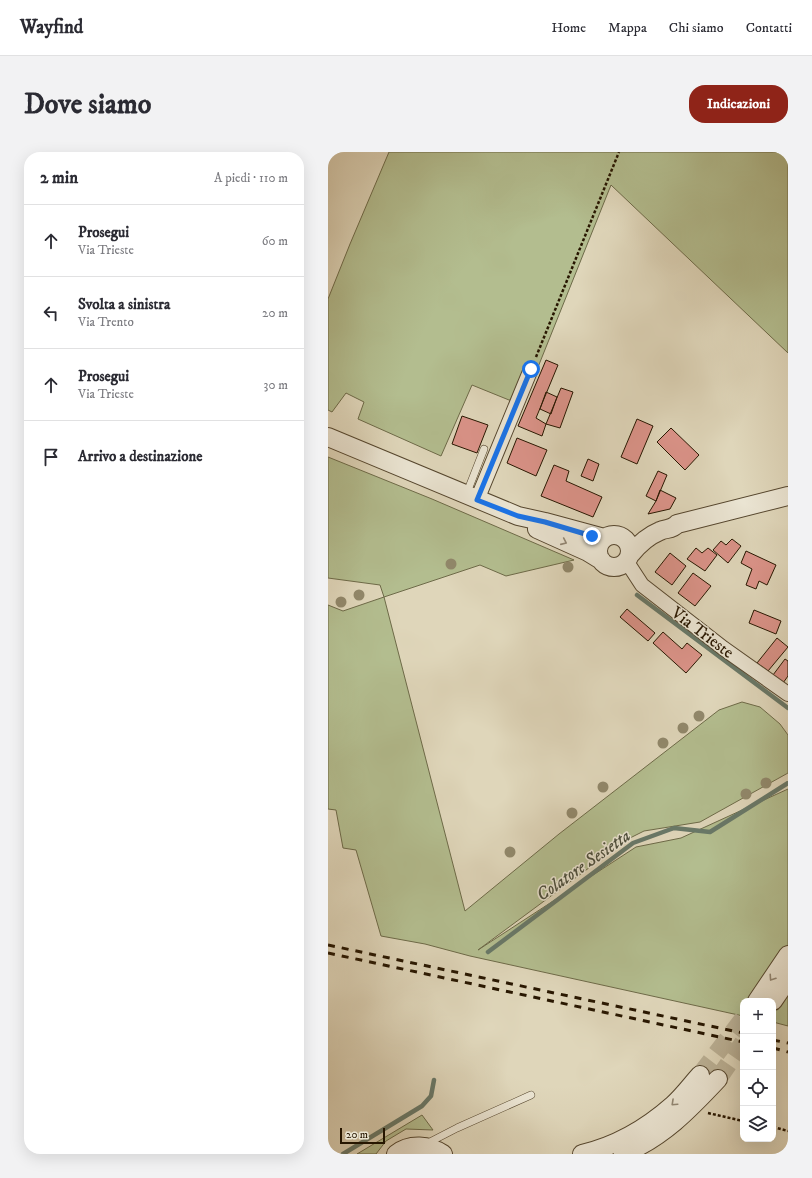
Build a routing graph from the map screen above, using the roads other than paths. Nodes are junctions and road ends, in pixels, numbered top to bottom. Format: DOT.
graph roads {
  1 [pos="531,369"];
  2 [pos="328,437"];
  3 [pos="484,449"];
  4 [pos="788,496"];
  5 [pos="471,498"];
  6 [pos="518,516"];
  7 [pos="677,524"];
  8 [pos="611,536"];
  9 [pos="629,558"];
  10 [pos="601,560"];
  11 [pos="788,694"];
  12 [pos="788,955"];
  13 [pos="788,979"];
  14 [pos="759,998"];
  15 [pos="775,998"];
  16 [pos="531,1095"];
  17 [pos="422,1146"];
  18 [pos="396,1154"];
  19 [pos="443,1154"];
  20 [pos="582,1154"];
  21 [pos="623,1154"];
  1 -- 5 [label="street"];
  2 -- 5 [label="street"];
  3 -- 5 [label="lane"];
  4 -- 7 [label="street"];
  5 -- 6 [label="street"];
  6 -- 8 [label="street"];
  6 -- 10 [label="street, one-way"];
  7 -- 8 [label="street"];
  7 -- 9 [label="street"];
  8 -- 9 [label="street"];
  8 -- 10 [label="street"];
  9 -- 10 [label="street"];
  9 -- 11 [label="street, Via Trieste"];
  12 -- 14 [label="street, one-way"];
  13 -- 15 [label="street"];
  16 -- 17 [label="lane"];
  17 -- 18 [label="street"];
  17 -- 19 [label="street"];
  21 -- 20 [label="street, one-way"];
}
